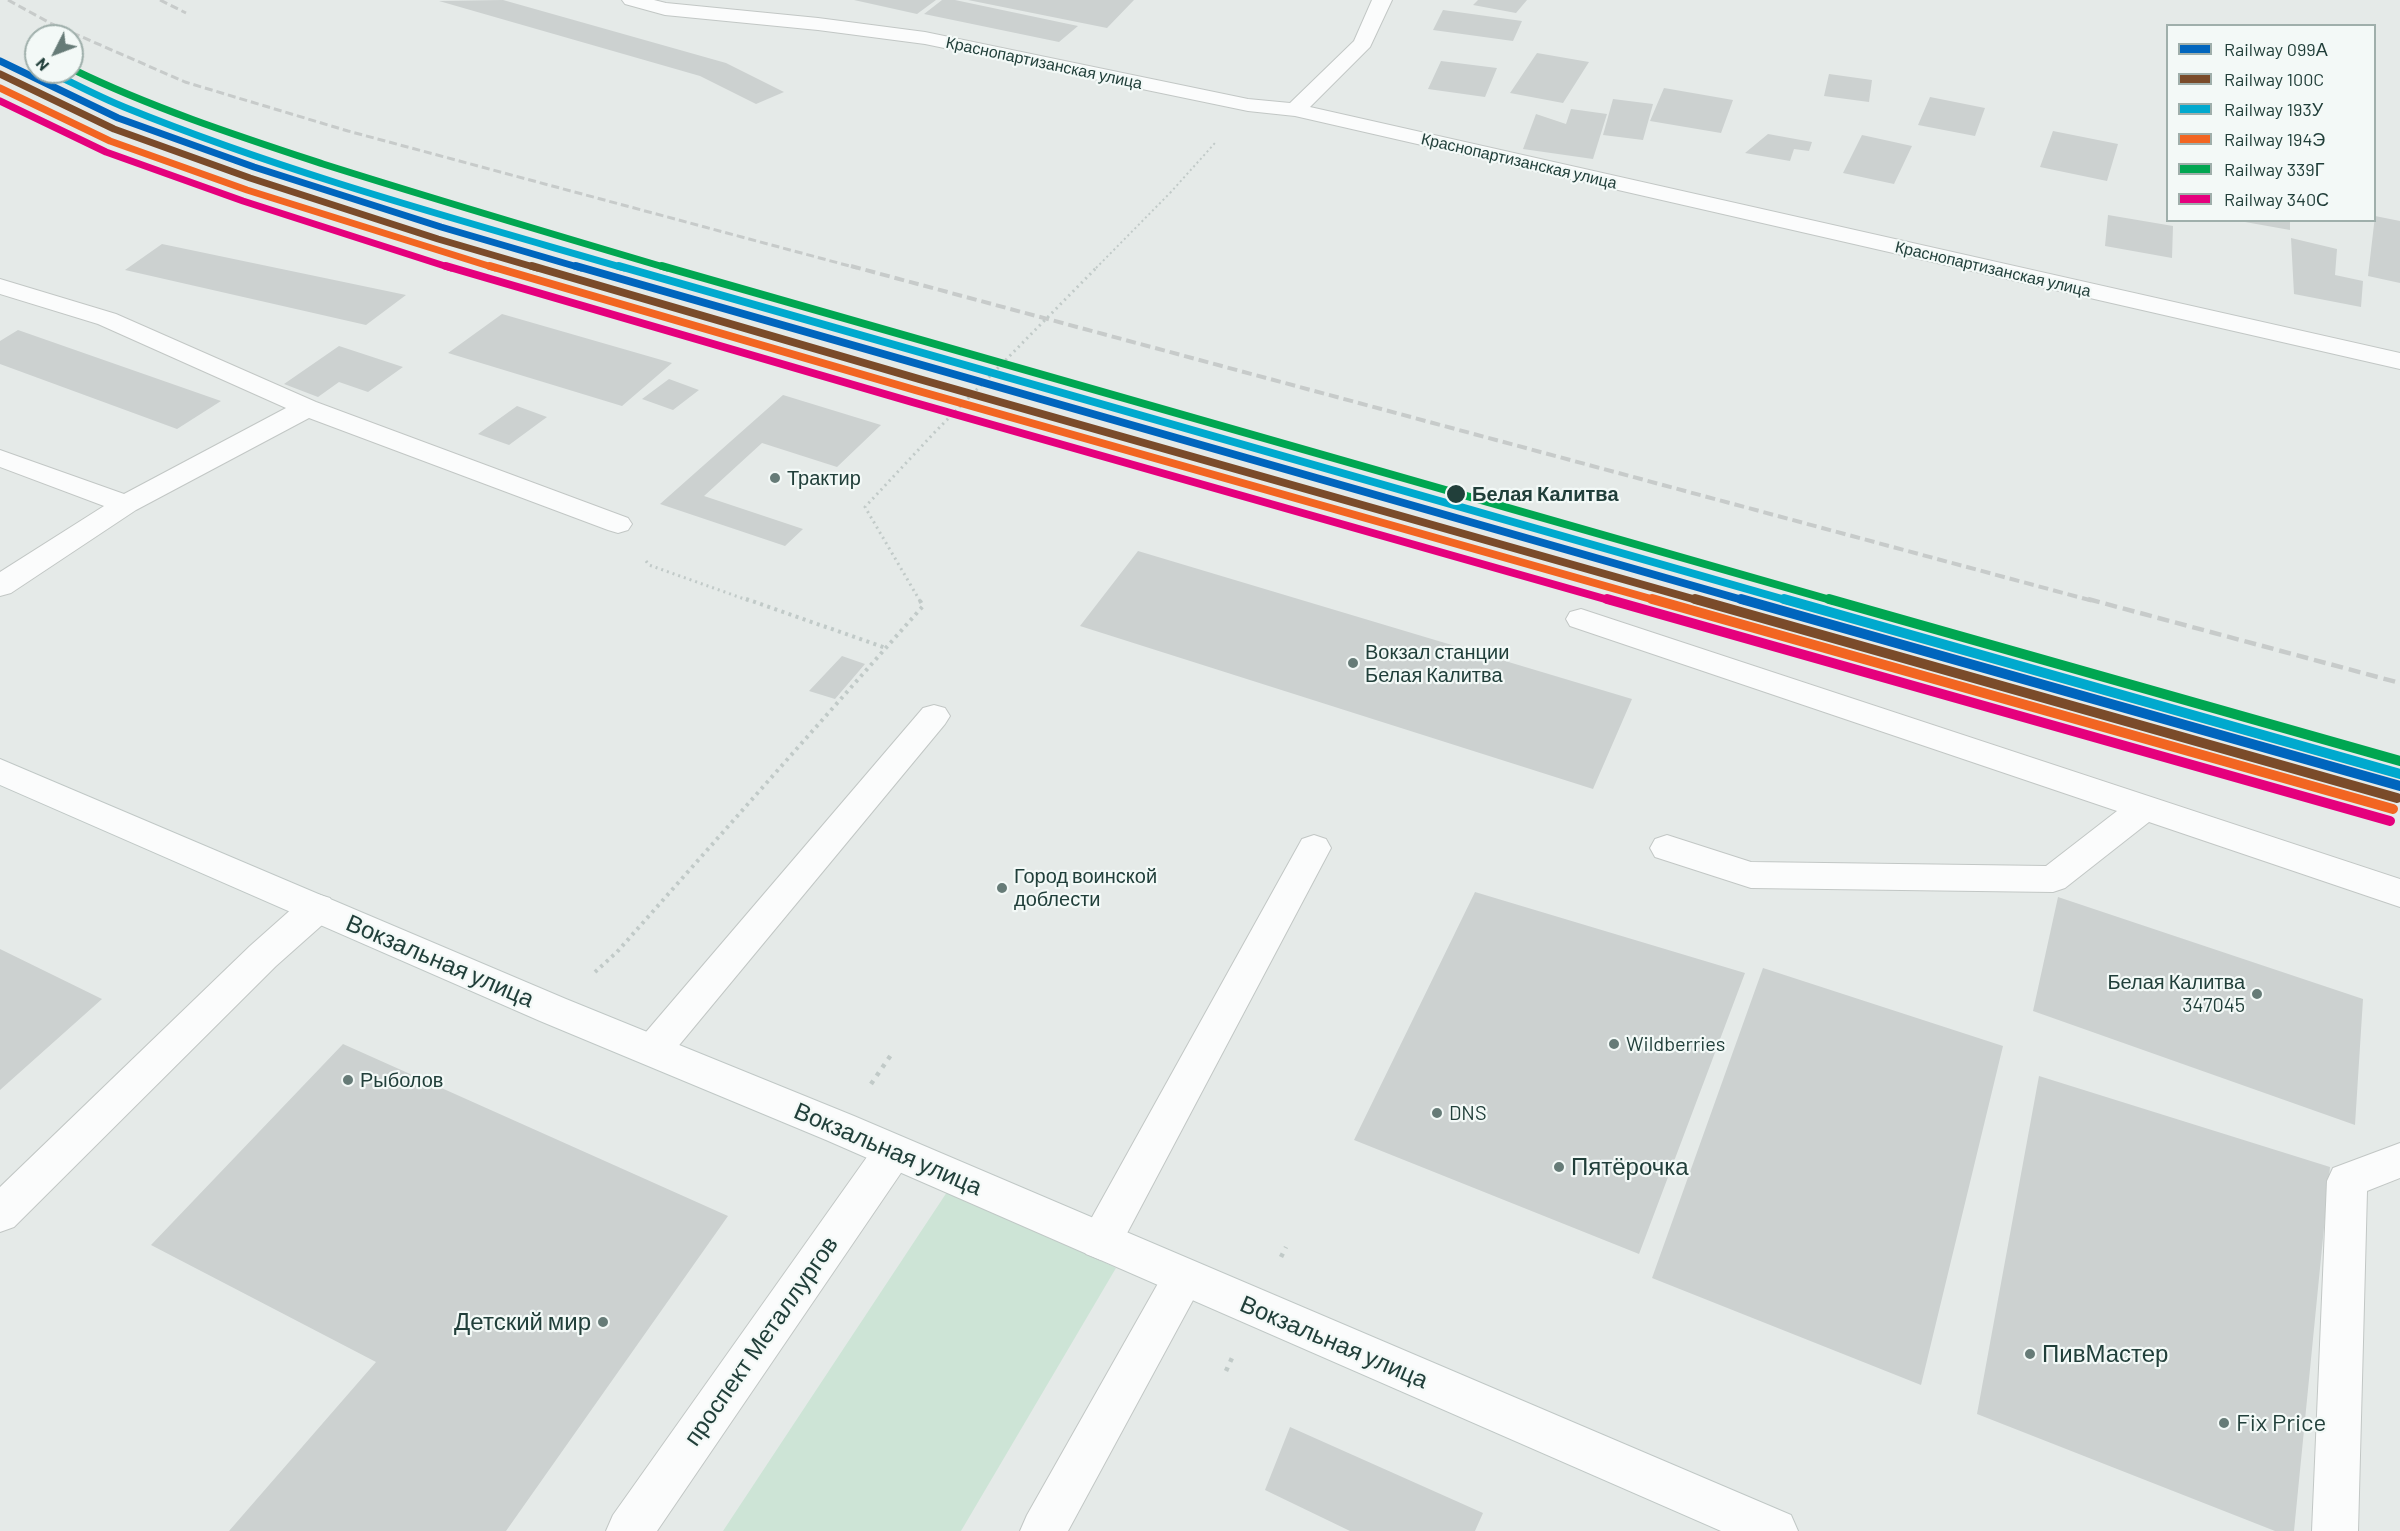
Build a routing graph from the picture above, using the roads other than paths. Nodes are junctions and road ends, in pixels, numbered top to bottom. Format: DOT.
graph roads {
  1 [pos="632,0"];
  2 [pos="1382,0"];
  3 [pos="1295,110"];
  4 [pos="0,286"];
  5 [pos="2400,361"];
  6 [pos="307,408"];
  7 [pos="0,458"];
  8 [pos="126,504"];
  9 [pos="618,524"];
  10 [pos="0,586"];
  11 [pos="1581,619"];
  12 [pos="934,716"];
  13 [pos="0,771"];
  14 [pos="2145,807"];
  15 [pos="1314,848"];
  16 [pos="1666,848"];
  17 [pos="2400,893"];
  18 [pos="317,908"];
  19 [pos="653,1050"];
  20 [pos="893,1152"];
  21 [pos="2400,1160"];
  22 [pos="0,1214"];
  23 [pos="1101,1240"];
  24 [pos="1184,1278"];
  25 [pos="628,1531"];
  26 [pos="1043,1531"];
  27 [pos="1774,1531"];
  28 [pos="2335,1531"];
  1 -- 3 [label="street, Краснопартизанская улица"];
  2 -- 3 [label="street"];
  3 -- 5 [label="street, Краснопартизанская улица"];
  4 -- 6 [label="street"];
  6 -- 8 [label="street"];
  6 -- 9 [label="street"];
  7 -- 8 [label="street"];
  8 -- 10 [label="street"];
  11 -- 14 [label="street"];
  12 -- 19 [label="street"];
  13 -- 18 [label="street, Вокзальная улица"];
  14 -- 16 [label="street"];
  14 -- 17 [label="street"];
  15 -- 23 [label="street"];
  18 -- 19 [label="street, Вокзальная улица"];
  18 -- 22 [label="street"];
  19 -- 20 [label="street, Вокзальная улица"];
  20 -- 23 [label="street, Вокзальная улица"];
  20 -- 25 [label="street, проспект Металлургов"];
  21 -- 28 [label="street"];
  23 -- 24 [label="street, Вокзальная улица"];
  24 -- 26 [label="street"];
  24 -- 27 [label="street, Вокзальная улица"];
}
